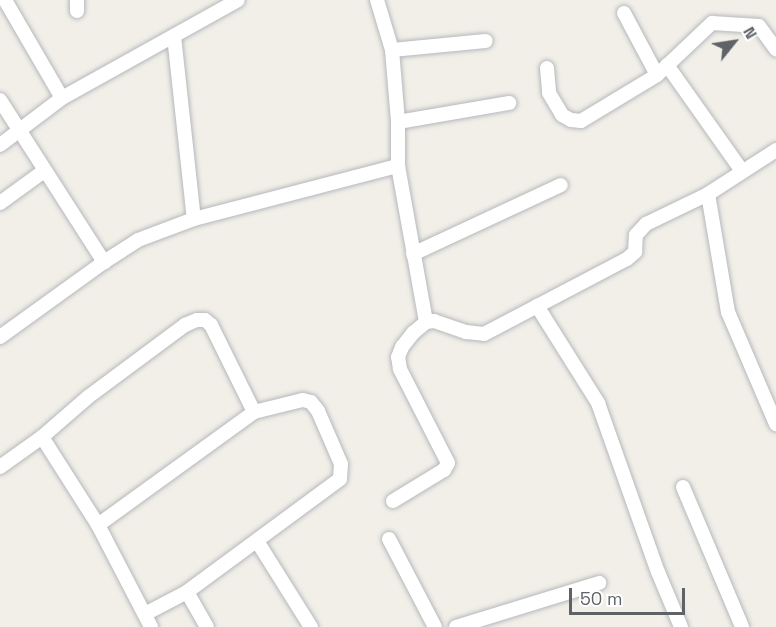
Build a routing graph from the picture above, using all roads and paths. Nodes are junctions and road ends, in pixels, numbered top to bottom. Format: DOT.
graph roads {
  1 [pos="5,0"];
  2 [pos="238,0"];
  3 [pos="377,0"];
  4 [pos="624,13"];
  5 [pos="174,36"];
  6 [pos="486,41"];
  7 [pos="776,49"];
  8 [pos="392,50"];
  9 [pos="547,68"];
  10 [pos="662,70"];
  11 [pos="62,98"];
  12 [pos="0,100"];
  13 [pos="509,103"];
  14 [pos="398,122"];
  15 [pos="18,132"];
  16 [pos="0,145"];
  17 [pos="776,150"];
  18 [pos="398,166"];
  19 [pos="44,171"];
  20 [pos="742,171"];
  21 [pos="561,185"];
  22 [pos="708,194"];
  23 [pos="0,203"];
  24 [pos="194,219"];
  25 [pos="413,254"];
  26 [pos="104,262"];
  27 [pos="537,306"];
  28 [pos="426,322"];
  29 [pos="0,337"];
  30 [pos="254,412"];
  31 [pos="776,424"];
  32 [pos="42,437"];
  33 [pos="0,467"];
  34 [pos="683,487"];
  35 [pos="393,501"];
  36 [pos="98,525"];
  37 [pos="389,539"];
  38 [pos="257,541"];
  39 [pos="599,583"];
  40 [pos="187,592"];
  41 [pos="148,620"];
  42 [pos="207,627"];
  43 [pos="311,627"];
  44 [pos="435,627"];
  45 [pos="456,627"];
  46 [pos="681,627"];
  47 [pos="742,627"];
  1 -- 11 [label="street"];
  2 -- 5 [label="street"];
  3 -- 8 [label="street"];
  4 -- 10 [label="street"];
  5 -- 11 [label="street"];
  5 -- 24 [label="street"];
  6 -- 8 [label="street"];
  7 -- 10 [label="street"];
  8 -- 14 [label="street"];
  9 -- 10 [label="street"];
  10 -- 20 [label="street"];
  11 -- 15 [label="street"];
  12 -- 15 [label="street"];
  13 -- 14 [label="street"];
  14 -- 18 [label="street"];
  15 -- 16 [label="street"];
  15 -- 19 [label="street"];
  17 -- 20 [label="street"];
  18 -- 24 [label="street"];
  18 -- 25 [label="street"];
  19 -- 23 [label="street"];
  19 -- 26 [label="street"];
  20 -- 22 [label="street"];
  21 -- 25 [label="street"];
  22 -- 27 [label="street"];
  22 -- 31 [label="street"];
  24 -- 26 [label="street"];
  25 -- 28 [label="street"];
  26 -- 29 [label="street"];
  27 -- 28 [label="street"];
  27 -- 46 [label="street"];
  28 -- 35 [label="street"];
  30 -- 32 [label="street"];
  30 -- 36 [label="street"];
  30 -- 38 [label="street"];
  32 -- 33 [label="street"];
  32 -- 36 [label="street"];
  34 -- 47 [label="street"];
  36 -- 41 [label="street"];
  37 -- 44 [label="street"];
  38 -- 40 [label="street"];
  38 -- 43 [label="street"];
  39 -- 45 [label="street"];
  40 -- 41 [label="street"];
  40 -- 42 [label="street"];
}
